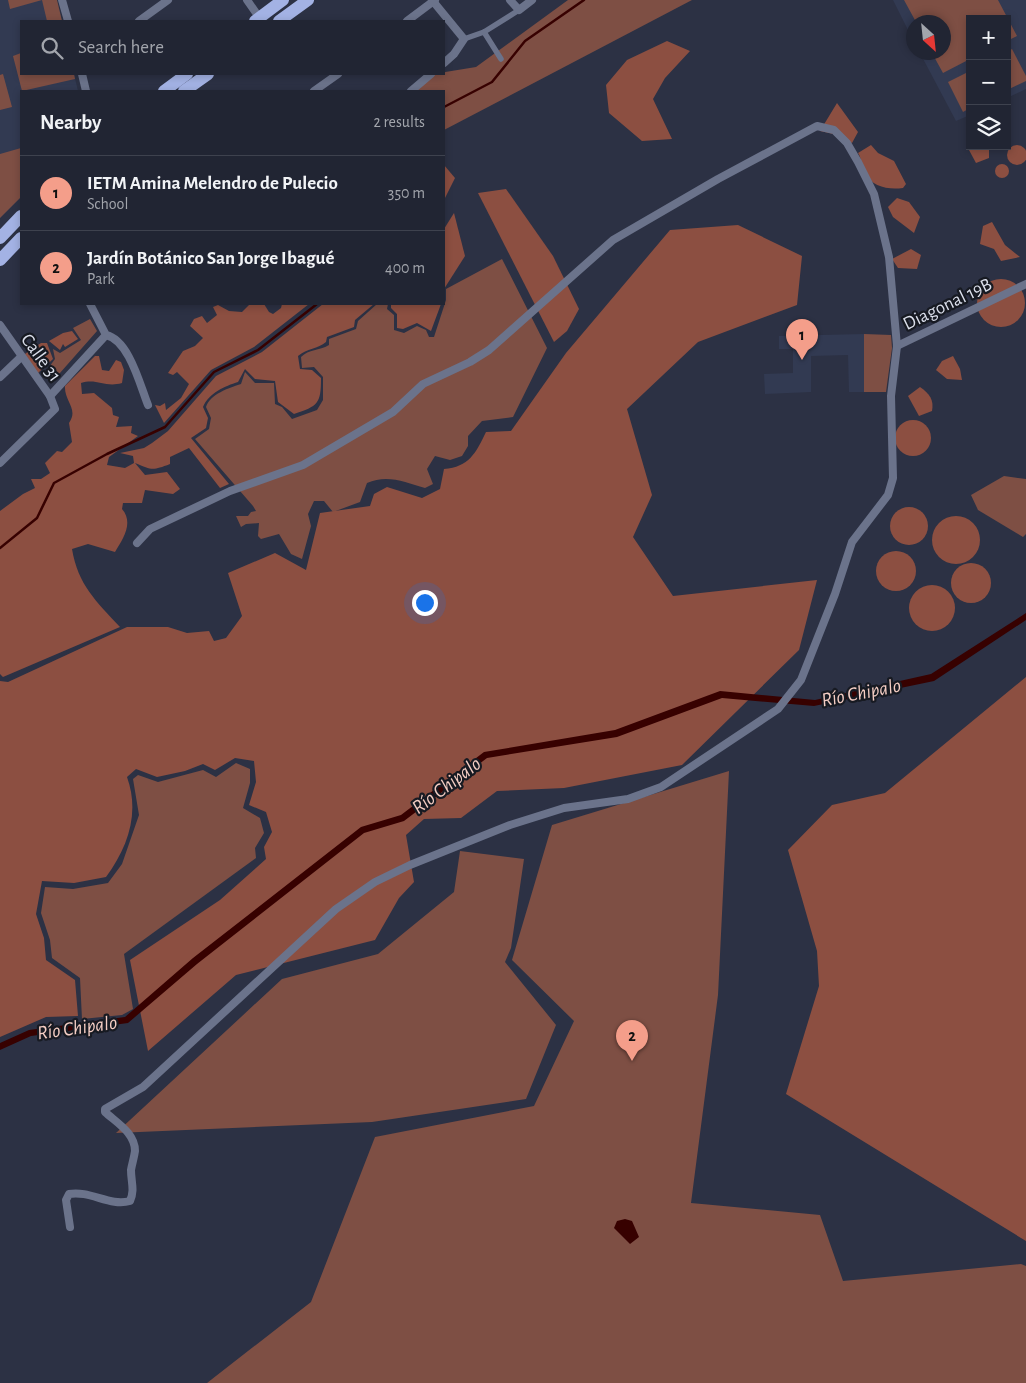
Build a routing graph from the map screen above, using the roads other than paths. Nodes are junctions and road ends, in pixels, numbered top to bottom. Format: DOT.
graph roads {
  1 [pos="62,0"];
  2 [pos="168,0"];
  3 [pos="247,0"];
  4 [pos="283,0"];
  5 [pos="308,0"];
  6 [pos="434,0"];
  7 [pos="532,0"];
  8 [pos="511,2"];
  9 [pos="519,10"];
  10 [pos="68,20"];
  11 [pos="140,20"];
  12 [pos="259,20"];
  13 [pos="281,20"];
  14 [pos="408,20"];
  15 [pos="484,32"];
  16 [pos="464,39"];
  17 [pos="502,59"];
  18 [pos="445,62"];
  19 [pos="82,75"];
  20 [pos="186,75"];
  21 [pos="207,75"];
  22 [pos="337,75"];
  23 [pos="430,75"];
  24 [pos="86,90"];
  25 [pos="165,90"];
  26 [pos="185,90"];
  27 [pos="315,90"];
  28 [pos="412,90"];
  29 [pos="20,217"];
  30 [pos="0,238"];
  31 [pos="20,239"];
  32 [pos="0,260"];
  33 [pos="1026,284"];
  34 [pos="91,305"];
  35 [pos="0,326"];
  36 [pos="106,335"];
  37 [pos="897,346"];
  38 [pos="21,357"];
  39 [pos="0,377"];
  40 [pos="50,396"];
  41 [pos="148,405"];
  42 [pos="0,463"];
  43 [pos="137,543"];
  44 [pos="70,1227"];
  1 -- 10 [label="street"];
  2 -- 11 [label="street"];
  3 -- 12 [label="street"];
  4 -- 12 [label="main road"];
  5 -- 13 [label="main road"];
  6 -- 14 [label="street"];
  6 -- 16 [label="street"];
  7 -- 9 [label="street"];
  8 -- 9 [label="street"];
  9 -- 15 [label="street"];
  15 -- 16 [label="street"];
  15 -- 17 [label="street"];
  16 -- 18 [label="street"];
  19 -- 24 [label="street"];
  20 -- 25 [label="main road"];
  21 -- 26 [label="main road"];
  22 -- 27 [label="street"];
  23 -- 28 [label="street"];
  29 -- 30 [label="main road"];
  31 -- 32 [label="main road"];
  33 -- 37 [label="street, Diagonal 19B"];
  34 -- 36 [label="street"];
  35 -- 38 [label="street, Calle 31"];
  36 -- 40 [label="street"];
  36 -- 41 [label="street"];
  37 -- 43 [label="street"];
  37 -- 44 [label="street, Diagonal 19B"];
  38 -- 39 [label="street"];
  38 -- 40 [label="street, Calle 31"];
  40 -- 42 [label="street, Calle 31"];
}
